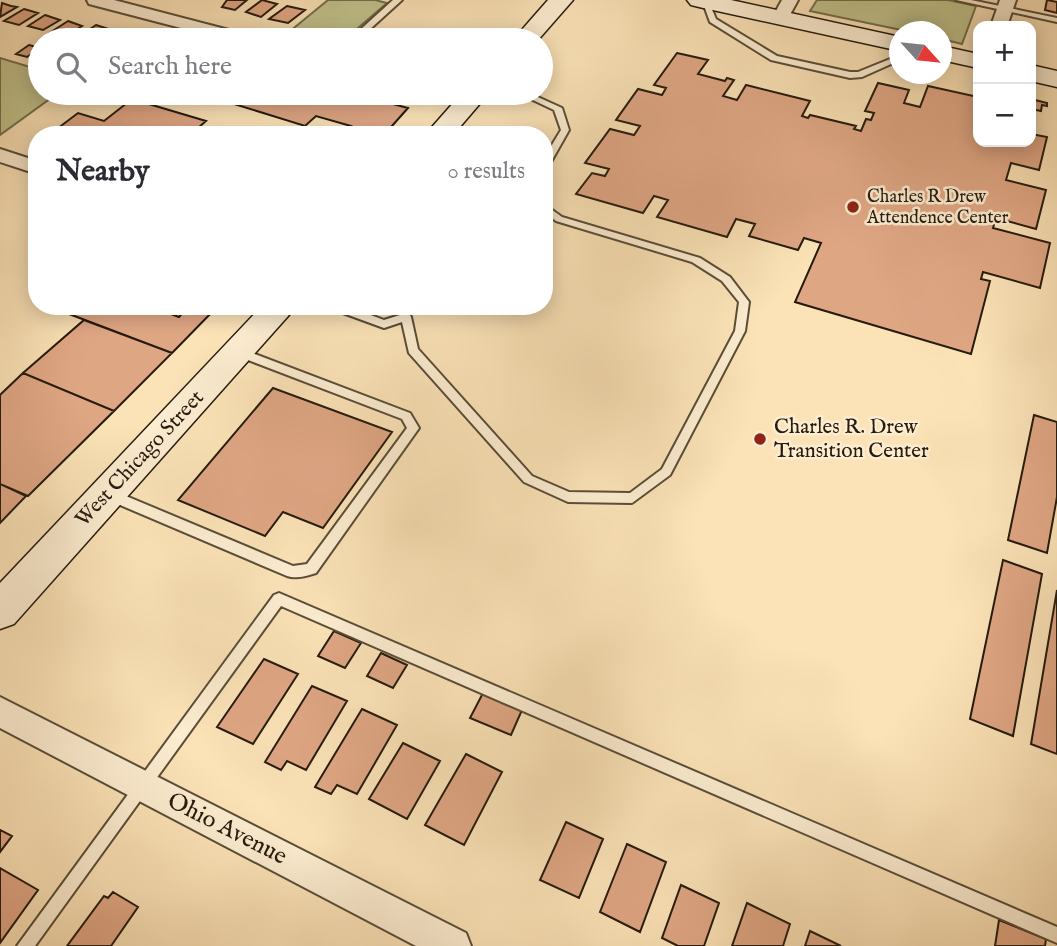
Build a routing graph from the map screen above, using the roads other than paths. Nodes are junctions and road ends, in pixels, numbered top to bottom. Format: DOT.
graph roads {
  1 [pos="95,0"];
  2 [pos="561,0"];
  3 [pos="960,0"];
  4 [pos="393,1"];
  5 [pos="702,1"];
  6 [pos="1007,5"];
  7 [pos="785,9"];
  8 [pos="1057,20"];
  9 [pos="200,28"];
  10 [pos="365,28"];
  11 [pos="536,28"];
  12 [pos="889,41"];
  13 [pos="952,55"];
  14 [pos="973,60"];
  15 [pos="889,62"];
  16 [pos="1036,74"];
  17 [pos="1057,79"];
  18 [pos="466,105"];
  19 [pos="551,105"];
  20 [pos="446,126"];
  21 [pos="553,151"];
  22 [pos="0,155"];
  23 [pos="28,165"];
  24 [pos="553,214"];
  25 [pos="273,315"];
  26 [pos="360,315"];
  27 [pos="398,315"];
  28 [pos="404,315"];
  29 [pos="239,352"];
  30 [pos="108,494"];
  31 [pos="0,611"];
  32 [pos="0,712"];
  33 [pos="142,786"];
  34 [pos="1057,935"];
  35 [pos="25,946"];
  36 [pos="453,946"];
  1 -- 9 [label="street"];
  2 -- 11 [label="street"];
  3 -- 6 [label="lane"];
  4 -- 10 [label="lane"];
  5 -- 7 [label="street"];
  5 -- 15 [label="lane"];
  6 -- 8 [label="lane"];
  7 -- 12 [label="street"];
  13 -- 14 [label="street"];
  16 -- 17 [label="street"];
  18 -- 20 [label="street"];
  19 -- 21 [label="lane"];
  22 -- 23 [label="street"];
  24 -- 28 [label="lane"];
  25 -- 29 [label="street, West Chicago Street"];
  26 -- 27 [label="lane"];
  29 -- 30 [label="street, West Chicago Street"];
  29 -- 30 [label="lane"];
  30 -- 31 [label="street, West Chicago Street"];
  32 -- 33 [label="street, Ohio Avenue"];
  33 -- 34 [label="lane"];
  33 -- 35 [label="lane"];
  33 -- 36 [label="street, Ohio Avenue"];
}
